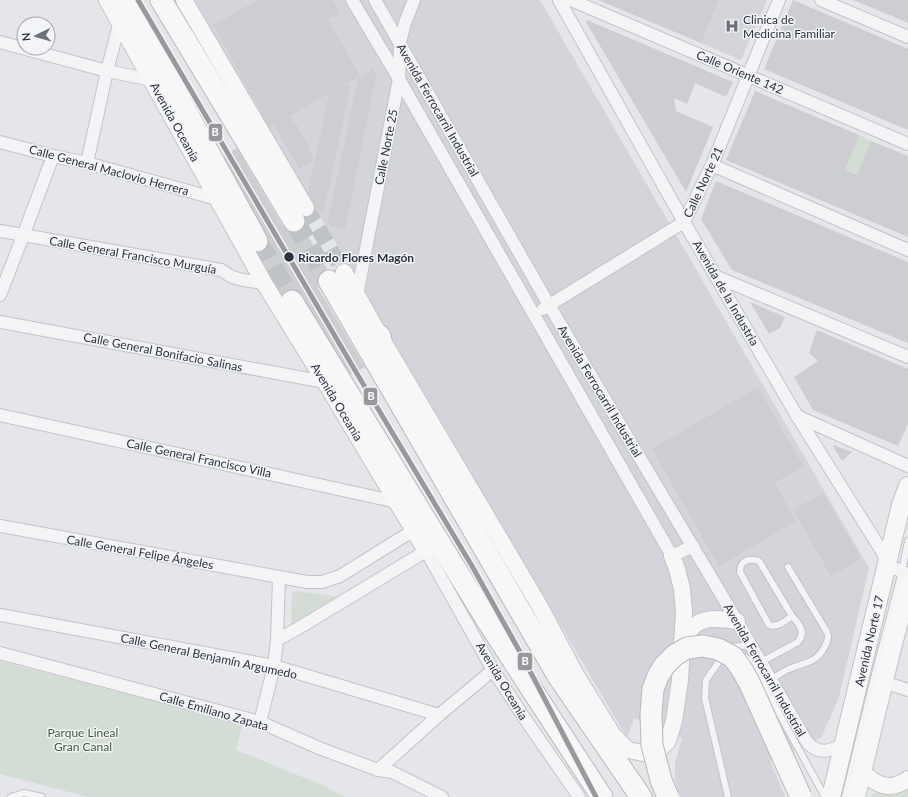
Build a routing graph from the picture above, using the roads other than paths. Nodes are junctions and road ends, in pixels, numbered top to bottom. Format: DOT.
graph roads {
  1 [pos="107,0"];
  2 [pos="124,0"];
  3 [pos="161,0"];
  4 [pos="184,0"];
  5 [pos="352,0"];
  6 [pos="375,0"];
  7 [pos="414,0"];
  8 [pos="559,0"];
  9 [pos="571,0"];
  10 [pos="779,0"];
  11 [pos="821,0"];
  12 [pos="120,21"];
  13 [pos="908,37"];
  14 [pos="0,42"];
  15 [pos="400,42"];
  16 [pos="107,71"];
  17 [pos="748,76"];
  18 [pos="399,79"];
  19 [pos="152,80"];
  20 [pos="0,142"];
  21 [pos="908,144"];
  22 [pos="53,156"];
  23 [pos="87,163"];
  24 [pos="712,165"];
  25 [pos="217,199"];
  26 [pos="300,215"];
  27 [pos="684,222"];
  28 [pos="0,231"];
  29 [pos="24,236"];
  30 [pos="257,241"];
  31 [pos="908,250"];
  32 [pos="336,276"];
  33 [pos="717,277"];
  34 [pos="264,283"];
  35 [pos="0,295"];
  36 [pos="357,295"];
  37 [pos="292,302"];
  38 [pos="549,305"];
  39 [pos="533,314"];
  40 [pos="0,322"];
  41 [pos="380,336"];
  42 [pos="908,357"];
  43 [pos="325,382"];
  44 [pos="389,384"];
  45 [pos="0,414"];
  46 [pos="797,416"];
  47 [pos="908,466"];
  48 [pos="908,486"];
  49 [pos="397,502"];
  50 [pos="908,502"];
  51 [pos="0,526"];
  52 [pos="414,530"];
  53 [pos="908,541"];
  54 [pos="693,546"];
  55 [pos="426,550"];
  56 [pos="672,556"];
  57 [pos="788,567"];
  58 [pos="900,572"];
  59 [pos="279,577"];
  60 [pos="0,615"];
  61 [pos="792,616"];
  62 [pos="737,621"];
  63 [pos="488,622"];
  64 [pos="278,640"];
  65 [pos="682,642"];
  66 [pos="750,645"];
  67 [pos="726,651"];
  68 [pos="0,653"];
  69 [pos="760,662"];
  70 [pos="274,666"];
  71 [pos="493,670"];
  72 [pos="771,680"];
  73 [pos="884,682"];
  74 [pos="908,690"];
  75 [pos="439,715"];
  76 [pos="260,722"];
  77 [pos="845,743"];
  78 [pos="378,770"];
  79 [pos="862,772"];
  80 [pos="908,780"];
  81 [pos="11,797"];
  82 [pos="42,797"];
  83 [pos="442,797"];
  84 [pos="579,797"];
  85 [pos="602,797"];
  86 [pos="641,797"];
  87 [pos="668,797"];
  88 [pos="728,797"];
  89 [pos="801,797"];
  90 [pos="825,797"];
  91 [pos="831,797"];
  92 [pos="837,797"];
  93 [pos="845,797"];
  94 [pos="856,797"];
  1 -- 12 [label="main road, Avenida Oceanía"];
  2 -- 30 [label="highway, Avenida Oceanía"];
  3 -- 26 [label="highway"];
  4 -- 26 [label="main road"];
  5 -- 18 [label="street, Avenida Ferrocarril Industrial"];
  6 -- 15 [label="street, Avenida Ferrocarril Industrial"];
  7 -- 15 [label="street, Calle Norte 25"];
  8 -- 27 [label="street, Avenida de la Industria"];
  9 -- 17 [label="street, Calle Oriente 142"];
  10 -- 17 [label="street, Calle Norte 21"];
  11 -- 13 [label="street"];
  12 -- 16 [label="street"];
  12 -- 19 [label="main road, Avenida Oceanía"];
  14 -- 16 [label="street"];
  15 -- 18 [label="street, Calle Norte 25"];
  15 -- 38 [label="street, Avenida Ferrocarril Industrial"];
  16 -- 19 [label="street"];
  16 -- 23 [label="street"];
  17 -- 21 [label="street, Calle Oriente 142"];
  17 -- 24 [label="street, Calle Norte 21"];
  18 -- 36 [label="street, Calle Norte 25"];
  18 -- 39 [label="street, Avenida Ferrocarril Industrial"];
  19 -- 25 [label="main road, Avenida Oceanía"];
  20 -- 22 [label="street, Calle General Maclovio Herrera"];
  22 -- 23 [label="street, Calle General Maclovio Herrera"];
  22 -- 29 [label="street"];
  23 -- 25 [label="street, Calle General Maclovio Herrera"];
  24 -- 27 [label="street, Calle Norte 21"];
  24 -- 31 [label="street"];
  25 -- 34 [label="main road, Avenida Oceanía"];
  27 -- 33 [label="street, Avenida de la Industria"];
  27 -- 38 [label="street, Calle Norte 21"];
  28 -- 29 [label="street, Calle General Francisco Murguía"];
  29 -- 34 [label="street, Calle General Francisco Murguía"];
  29 -- 35 [label="street"];
  32 -- 36 [label="main road"];
  32 -- 44 [label="highway"];
  33 -- 42 [label="street"];
  33 -- 46 [label="street, Avenida de la Industria"];
  34 -- 43 [label="main road, Avenida Oceanía"];
  36 -- 41 [label="main road"];
  37 -- 63 [label="highway, Avenida Oceanía"];
  38 -- 39 [label="street, Calle Norte 21"];
  38 -- 54 [label="street, Avenida Ferrocarril Industrial"];
  39 -- 56 [label="street, Avenida Ferrocarril Industrial"];
  40 -- 43 [label="street, Calle General Bonifacio Salinas"];
  41 -- 44 [label="highway"];
  41 -- 65 [label="main road"];
  43 -- 49 [label="main road, Avenida Oceanía"];
  44 -- 86 [label="highway"];
  45 -- 49 [label="street, Calle General Francisco Villa"];
  46 -- 47 [label="street"];
  46 -- 58 [label="street, Avenida de la Industria"];
  48 -- 58 [label="main road, Avenida Norte 17"];
  49 -- 52 [label="main road, Avenida Oceanía"];
  50 -- 58 [label="lane"];
  51 -- 59 [label="street, Calle General Felipe Ángeles"];
  52 -- 55 [label="main road, Avenida Oceanía"];
  52 -- 59 [label="street, Calle General Felipe Ángeles"];
  53 -- 58 [label="lane"];
  54 -- 56 [label="street"];
  54 -- 62 [label="street, Avenida Ferrocarril Industrial"];
  55 -- 63 [label="highway"];
  55 -- 64 [label="street"];
  55 -- 71 [label="street, Avenida Oceanía"];
  56 -- 65 [label="main road"];
  57 -- 72 [label="lane"];
  58 -- 73 [label="main road, Avenida Norte 17"];
  58 -- 77 [label="main road, Avenida Norte 17"];
  58 -- 92 [label="lane"];
  58 -- 93 [label="lane"];
  59 -- 64 [label="street"];
  60 -- 70 [label="street, Calle General Benjamín Argumedo"];
  61 -- 61 [label="lane"];
  61 -- 69 [label="lane"];
  62 -- 65 [label="main road"];
  62 -- 66 [label="street, Avenida Ferrocarril Industrial"];
  63 -- 85 [label="highway, Avenida Oceanía"];
  64 -- 70 [label="street"];
  66 -- 67 [label="lane"];
  66 -- 69 [label="street, Avenida Ferrocarril Industrial"];
  67 -- 88 [label="lane"];
  67 -- 90 [label="lane"];
  68 -- 76 [label="street, Calle Emiliano Zapata"];
  69 -- 72 [label="street, Avenida Ferrocarril Industrial"];
  70 -- 75 [label="street, Calle General Benjamín Argumedo"];
  70 -- 76 [label="street"];
  71 -- 75 [label="street"];
  71 -- 84 [label="street, Avenida Oceanía"];
  72 -- 77 [label="street, Avenida Ferrocarril Industrial"];
  73 -- 74 [label="street"];
  73 -- 79 [label="main road, Avenida Norte 17"];
  75 -- 78 [label="street"];
  76 -- 78 [label="street, Calle Emiliano Zapata"];
  77 -- 91 [label="main road, Avenida Norte 17"];
  78 -- 83 [label="street, Calle Emiliano Zapata"];
  79 -- 80 [label="main road"];
  79 -- 94 [label="main road, Avenida Norte 17"];
  81 -- 82 [label="lane"];
  87 -- 89 [label="highway, bridge"];
}
